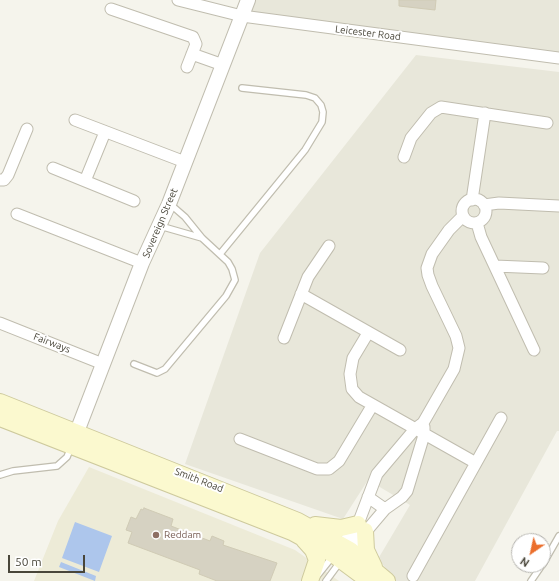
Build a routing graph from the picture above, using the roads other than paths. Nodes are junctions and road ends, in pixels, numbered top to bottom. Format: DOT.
graph roads {
  1 [pos="178,0"];
  2 [pos="248,0"];
  3 [pos="111,9"];
  4 [pos="242,16"];
  5 [pos="192,54"];
  6 [pos="559,58"];
  7 [pos="223,65"];
  8 [pos="187,67"];
  9 [pos="242,88"];
  10 [pos="485,113"];
  11 [pos="75,120"];
  12 [pos="547,123"];
  13 [pos="27,129"];
  14 [pos="105,132"];
  15 [pos="404,157"];
  16 [pos="185,162"];
  17 [pos="53,168"];
  18 [pos="0,180"];
  19 [pos="85,181"];
  20 [pos="472,200"];
  21 [pos="134,201"];
  22 [pos="169,204"];
  23 [pos="484,205"];
  24 [pos="559,206"];
  25 [pos="17,214"];
  26 [pos="464,216"];
  27 [pos="477,223"];
  28 [pos="159,226"];
  29 [pos="202,238"];
  30 [pos="329,246"];
  31 [pos="220,254"];
  32 [pos="142,263"];
  33 [pos="495,266"];
  34 [pos="543,268"];
  35 [pos="301,294"];
  36 [pos="0,323"];
  37 [pos="368,333"];
  38 [pos="284,338"];
  39 [pos="400,350"];
  40 [pos="534,350"];
  41 [pos="104,364"];
  42 [pos="134,364"];
  43 [pos="0,402"];
  44 [pos="372,406"];
  45 [pos="0,418"];
  46 [pos="501,418"];
  47 [pos="421,429"];
  48 [pos="74,439"];
  49 [pos="240,439"];
  50 [pos="476,463"];
  51 [pos="0,476"];
  52 [pos="368,497"];
  53 [pos="385,509"];
  54 [pos="362,527"];
  55 [pos="299,528"];
  56 [pos="559,536"];
  57 [pos="551,550"];
  58 [pos="342,552"];
  59 [pos="537,574"];
  60 [pos="372,575"];
  61 [pos="412,576"];
  62 [pos="310,581"];
  63 [pos="313,581"];
  64 [pos="326,581"];
  65 [pos="386,581"];
  66 [pos="531,581"];
  67 [pos="537,581"];
  1 -- 4 [label="street, Leicester Road"];
  2 -- 4 [label="street, Sovereign Street"];
  3 -- 5 [label="street"];
  4 -- 6 [label="street, Leicester Road"];
  4 -- 7 [label="street, Sovereign Street"];
  5 -- 7 [label="street"];
  5 -- 8 [label="street"];
  7 -- 16 [label="street, Sovereign Street"];
  9 -- 31 [label="lane"];
  10 -- 12 [label="street"];
  10 -- 15 [label="street"];
  10 -- 20 [label="street"];
  11 -- 14 [label="street"];
  13 -- 18 [label="street"];
  14 -- 16 [label="street"];
  14 -- 19 [label="street"];
  16 -- 22 [label="street, Sovereign Street"];
  17 -- 19 [label="street"];
  19 -- 21 [label="street"];
  20 -- 23 [label="street"];
  20 -- 26 [label="street"];
  22 -- 28 [label="street, Sovereign Street"];
  22 -- 29 [label="lane"];
  23 -- 24 [label="street"];
  23 -- 27 [label="street"];
  25 -- 32 [label="street"];
  26 -- 27 [label="street"];
  26 -- 47 [label="street"];
  27 -- 33 [label="street"];
  28 -- 29 [label="lane"];
  28 -- 32 [label="street, Sovereign Street"];
  29 -- 31 [label="lane"];
  30 -- 35 [label="street"];
  31 -- 42 [label="lane"];
  32 -- 41 [label="street, Sovereign Street"];
  33 -- 34 [label="street"];
  33 -- 40 [label="street"];
  35 -- 37 [label="street"];
  35 -- 38 [label="street"];
  36 -- 41 [label="street, Fairways"];
  37 -- 39 [label="street"];
  37 -- 44 [label="street"];
  41 -- 48 [label="street, Sovereign Street"];
  43 -- 48 [label="main road, Smith Road"];
  44 -- 47 [label="street"];
  44 -- 49 [label="street"];
  45 -- 48 [label="main road, Smith Road"];
  46 -- 50 [label="street"];
  47 -- 50 [label="street"];
  47 -- 52 [label="street"];
  47 -- 53 [label="street"];
  48 -- 51 [label="lane"];
  48 -- 55 [label="main road, Smith Road"];
  50 -- 61 [label="street"];
  52 -- 53 [label="street"];
  52 -- 54 [label="street"];
  53 -- 54 [label="street"];
  54 -- 55 [label="main road"];
  54 -- 58 [label="street"];
  54 -- 60 [label="main road"];
  55 -- 58 [label="main road, Smith Road"];
  55 -- 62 [label="main road"];
  56 -- 57 [label="lane"];
  58 -- 60 [label="main road, Smith Road"];
  58 -- 63 [label="lane"];
  58 -- 64 [label="lane"];
  59 -- 66 [label="lane"];
  59 -- 67 [label="lane"];
  60 -- 65 [label="main road, Smith Road"];
}
